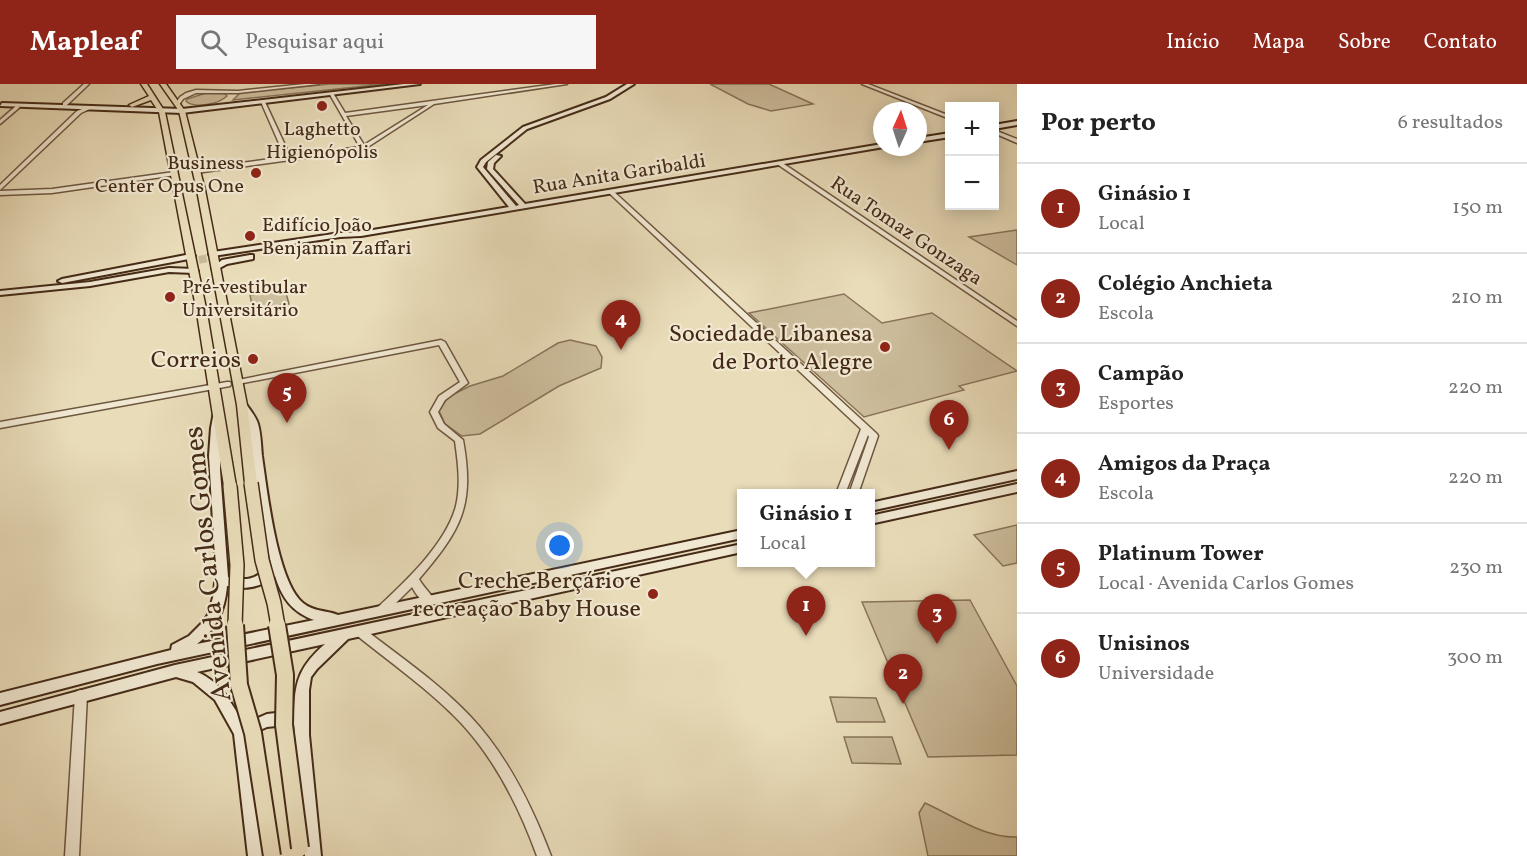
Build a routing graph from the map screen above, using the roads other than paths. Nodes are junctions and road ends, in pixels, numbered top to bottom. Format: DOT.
graph roads {
  1 [pos="87,84"];
  2 [pos="144,84"];
  3 [pos="163,84"];
  4 [pos="317,84"];
  5 [pos="388,84"];
  6 [pos="417,84"];
  7 [pos="565,84"];
  8 [pos="631,84"];
  9 [pos="638,84"];
  10 [pos="864,84"];
  11 [pos="401,85"];
  12 [pos="331,94"];
  13 [pos="153,98"];
  14 [pos="263,102"];
  15 [pos="65,104"];
  16 [pos="432,104"];
  17 [pos="1,105"];
  18 [pos="132,105"];
  19 [pos="18,107"];
  20 [pos="92,107"];
  21 [pos="179,107"];
  22 [pos="160,109"];
  23 [pos="344,115"];
  24 [pos="945,116"];
  25 [pos="0,123"];
  26 [pos="1017,123"];
  27 [pos="999,128"];
  28 [pos="999,132"];
  29 [pos="945,136"];
  30 [pos="927,139"];
  31 [pos="1017,141"];
  32 [pos="873,147"];
  33 [pos="363,148"];
  34 [pos="288,158"];
  35 [pos="778,163"];
  36 [pos="196,171"];
  37 [pos="174,174"];
  38 [pos="0,190"];
  39 [pos="610,191"];
  40 [pos="523,206"];
  41 [pos="513,207"];
  42 [pos="361,234"];
  43 [pos="217,255"];
  44 [pos="189,259"];
  45 [pos="216,268"];
  46 [pos="194,271"];
  47 [pos="39,287"];
  48 [pos="0,293"];
  49 [pos="1017,324"];
  50 [pos="232,383"];
  51 [pos="214,386"];
  52 [pos="242,405"];
  53 [pos="217,408"];
  54 [pos="0,425"];
  55 [pos="866,428"];
  56 [pos="850,467"];
  57 [pos="1017,475"];
  58 [pos="858,478"];
  59 [pos="1017,488"];
  60 [pos="842,489"];
  61 [pos="855,489"];
  62 [pos="875,506"];
  63 [pos="875,516"];
  64 [pos="883,517"];
  65 [pos="875,519"];
  66 [pos="737,535"];
  67 [pos="737,549"];
  68 [pos="277,566"];
  69 [pos="221,580"];
  70 [pos="414,580"];
  71 [pos="429,600"];
  72 [pos="381,611"];
  73 [pos="346,619"];
  74 [pos="359,631"];
  75 [pos="345,634"];
  76 [pos="157,658"];
  77 [pos="175,671"];
  78 [pos="81,695"];
  79 [pos="0,699"];
  80 [pos="0,718"];
  81 [pos="302,718"];
  82 [pos="241,733"];
  83 [pos="305,854"];
  84 [pos="72,856"];
  85 [pos="256,856"];
  86 [pos="272,856"];
  87 [pos="544,856"];
  1 -- 15 [label="street"];
  2 -- 13 [label="main road"];
  3 -- 21 [label="main road"];
  4 -- 21 [label="street"];
  5 -- 21 [label="main road"];
  6 -- 11 [label="main road"];
  7 -- 16 [label="street"];
  8 -- 41 [label="main road"];
  9 -- 40 [label="main road"];
  10 -- 24 [label="street"];
  11 -- 12 [label="main road"];
  12 -- 14 [label="main road"];
  12 -- 23 [label="street"];
  13 -- 18 [label="main road"];
  13 -- 22 [label="main road"];
  14 -- 21 [label="main road"];
  14 -- 34 [label="street"];
  15 -- 17 [label="main road"];
  15 -- 18 [label="main road"];
  16 -- 23 [label="street"];
  16 -- 33 [label="street"];
  17 -- 19 [label="main road"];
  18 -- 22 [label="main road"];
  19 -- 20 [label="main road"];
  19 -- 25 [label="street"];
  20 -- 22 [label="main road"];
  20 -- 38 [label="street"];
  21 -- 22 [label="main road"];
  21 -- 36 [label="main road, Avenida Carlos Gomes"];
  22 -- 37 [label="main road, Avenida Carlos Gomes"];
  23 -- 33 [label="street"];
  26 -- 27 [label="main road"];
  28 -- 31 [label="street"];
  29 -- 30 [label="main road"];
  32 -- 35 [label="main road, Rua Anita Garibaldi"];
  33 -- 34 [label="street"];
  34 -- 36 [label="street"];
  35 -- 39 [label="main road, Rua Anita Garibaldi"];
  35 -- 49 [label="street, Rua Tomaz Gonzaga"];
  36 -- 43 [label="main road, Avenida Carlos Gomes"];
  37 -- 38 [label="street"];
  37 -- 44 [label="main road, Avenida Carlos Gomes"];
  39 -- 40 [label="main road, Rua Anita Garibaldi"];
  39 -- 55 [label="street"];
  40 -- 41 [label="main road, Rua Anita Garibaldi"];
  41 -- 42 [label="main road, Rua Anita Garibaldi"];
  42 -- 43 [label="main road"];
  42 -- 45 [label="main road, Rua Anita Garibaldi"];
  43 -- 45 [label="main road, Avenida Carlos Gomes"];
  44 -- 46 [label="main road, Avenida Carlos Gomes"];
  44 -- 47 [label="main road"];
  45 -- 50 [label="main road, Avenida Carlos Gomes"];
  46 -- 47 [label="main road"];
  46 -- 51 [label="main road, Avenida Carlos Gomes"];
  47 -- 48 [label="main road"];
  50 -- 51 [label="street"];
  50 -- 52 [label="main road, Avenida Carlos Gomes"];
  50 -- 70 [label="street"];
  51 -- 53 [label="main road, Avenida Carlos Gomes"];
  51 -- 54 [label="street"];
  52 -- 68 [label="main road, Avenida Carlos Gomes"];
  52 -- 83 [label="main road, Avenida Carlos Gomes, bridge"];
  53 -- 69 [label="main road, Avenida Carlos Gomes"];
  53 -- 86 [label="main road, Avenida Carlos Gomes, bridge"];
  55 -- 56 [label="street"];
  55 -- 58 [label="street"];
  56 -- 58 [label="street"];
  56 -- 60 [label="street"];
  57 -- 62 [label="main road"];
  58 -- 61 [label="street"];
  59 -- 64 [label="main road"];
  63 -- 64 [label="street"];
  64 -- 65 [label="main road"];
  66 -- 71 [label="main road"];
  67 -- 74 [label="main road"];
  68 -- 69 [label="main road"];
  68 -- 73 [label="main road, Avenida Carlos Gomes"];
  69 -- 76 [label="main road, Avenida Carlos Gomes"];
  70 -- 71 [label="street"];
  70 -- 72 [label="street"];
  71 -- 72 [label="main road"];
  72 -- 73 [label="main road"];
  73 -- 76 [label="main road"];
  74 -- 75 [label="main road"];
  74 -- 87 [label="street"];
  75 -- 77 [label="main road"];
  75 -- 81 [label="main road, Avenida Carlos Gomes"];
  76 -- 79 [label="main road"];
  77 -- 78 [label="main road"];
  77 -- 82 [label="main road, Avenida Carlos Gomes"];
  78 -- 80 [label="main road"];
  78 -- 84 [label="street"];
  81 -- 82 [label="main road"];
  81 -- 83 [label="main road, Avenida Carlos Gomes"];
  82 -- 85 [label="main road, Avenida Carlos Gomes"];
}
